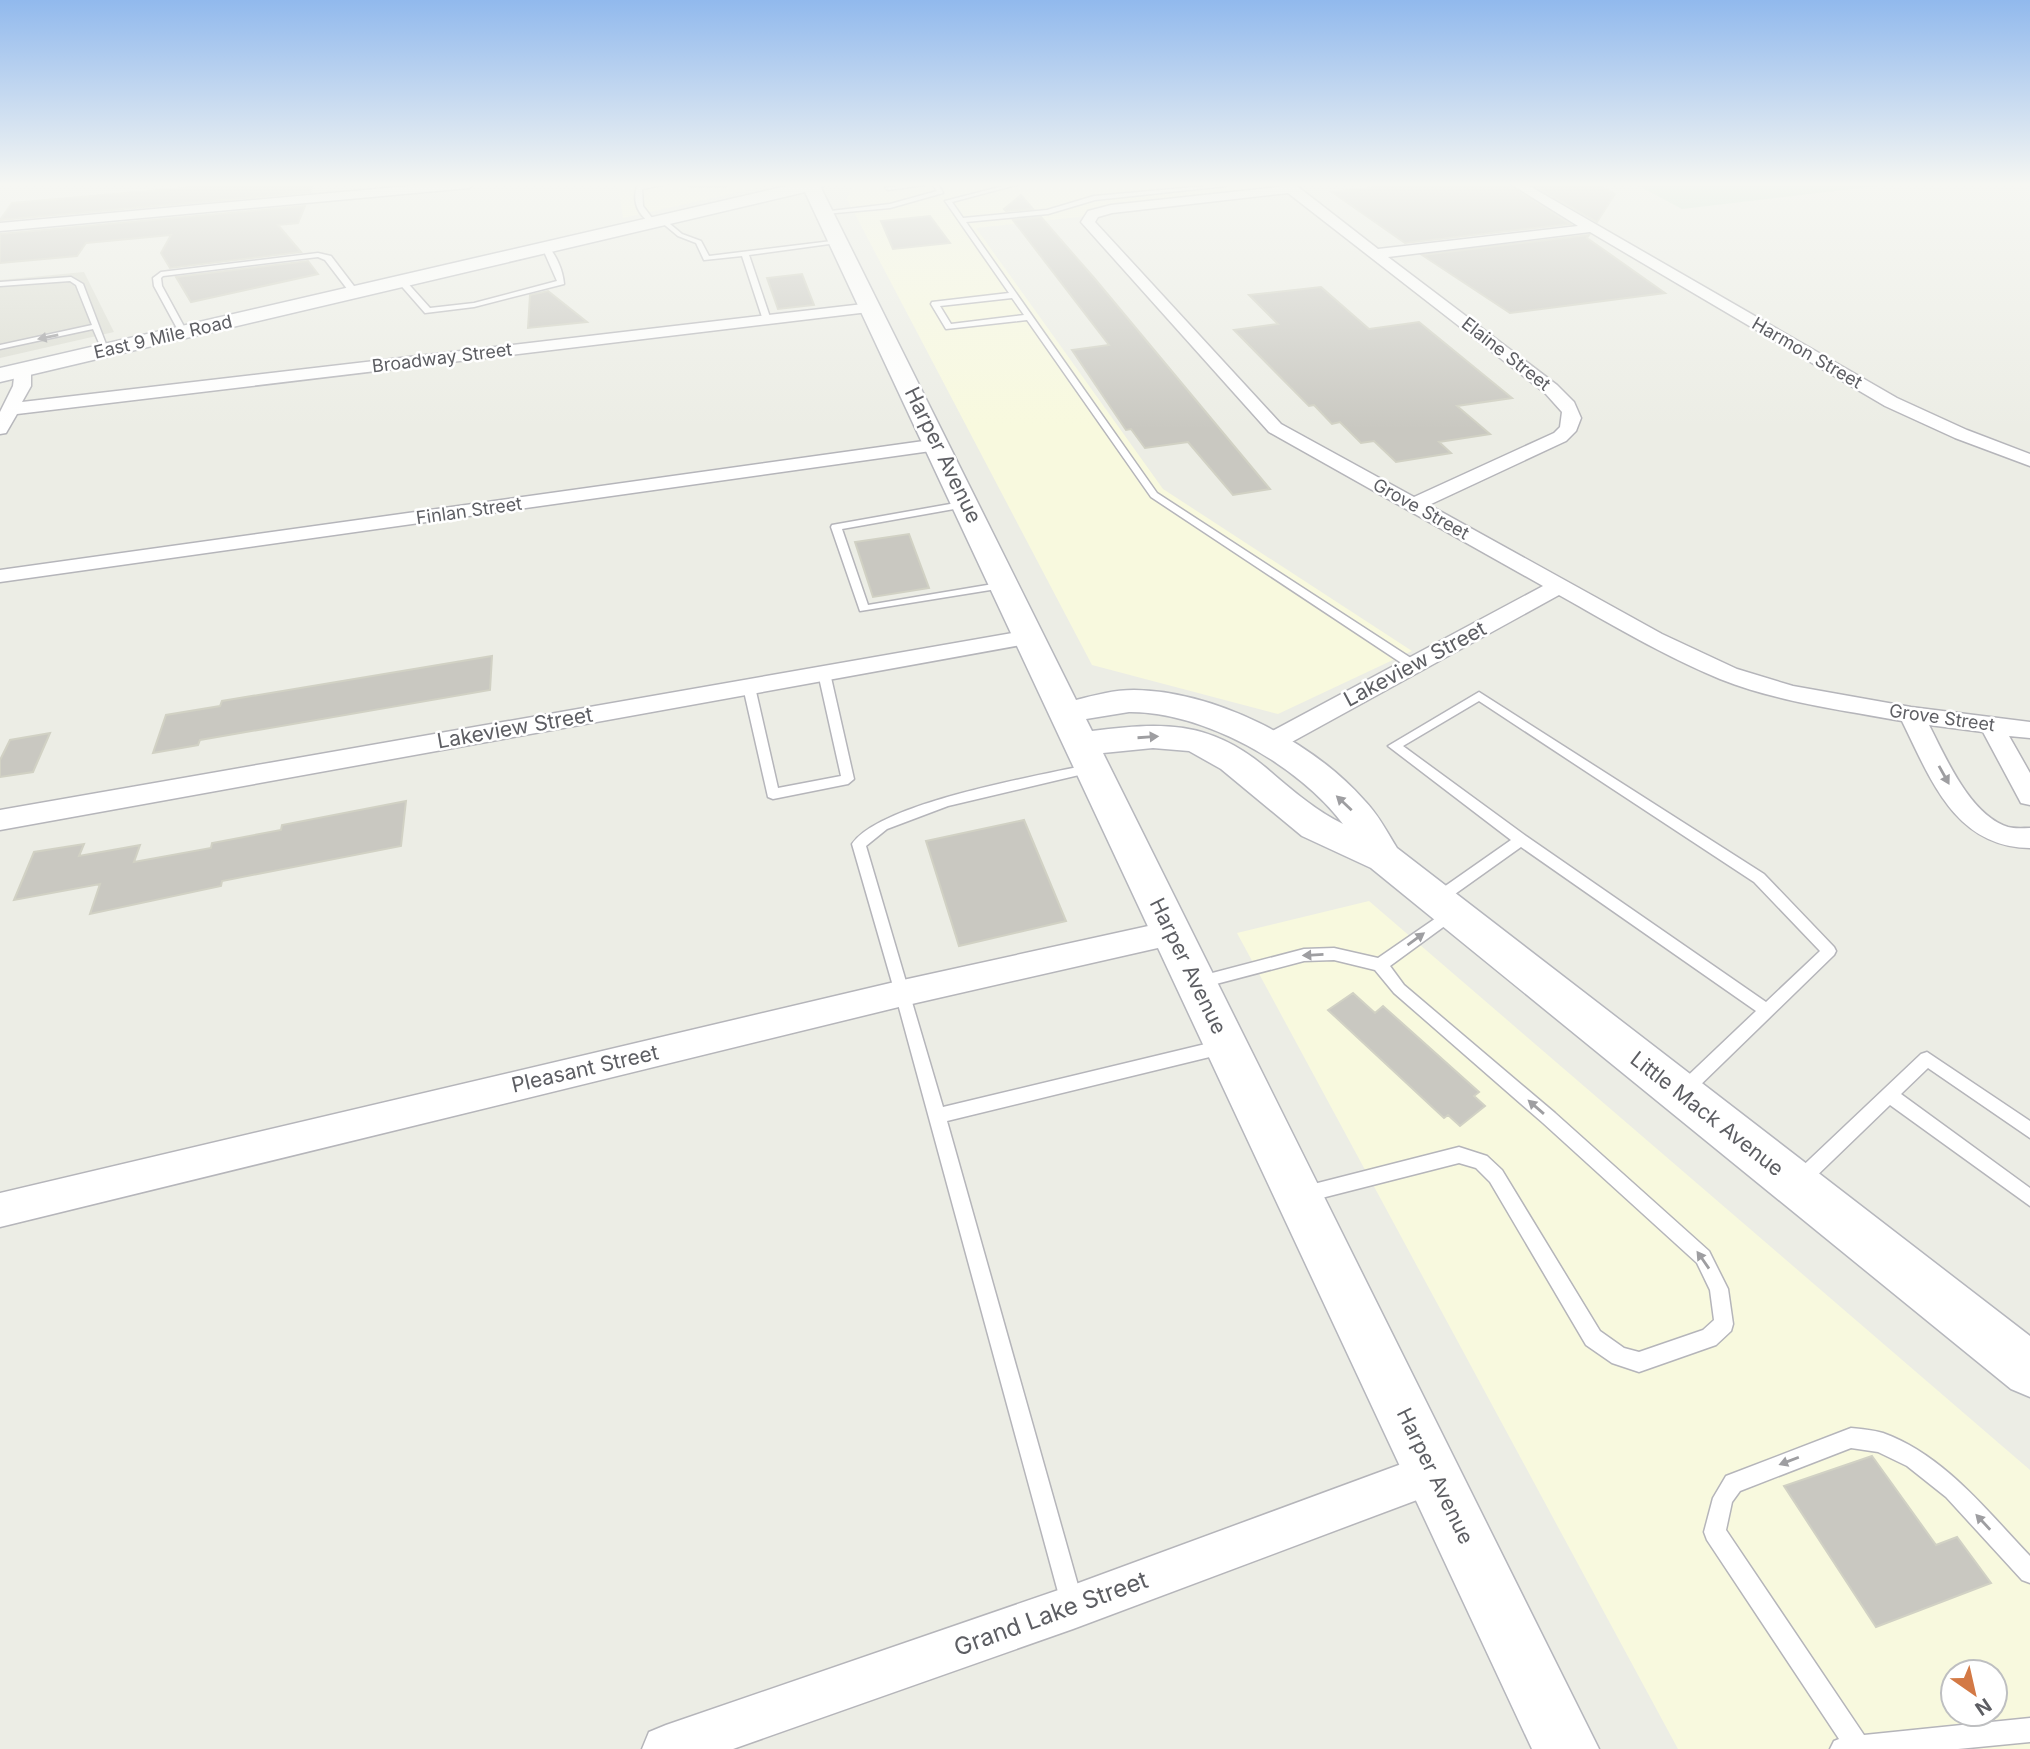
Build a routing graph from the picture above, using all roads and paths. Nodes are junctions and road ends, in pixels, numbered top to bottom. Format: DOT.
graph roads {
  1 [pos="230,266"];
  2 [pos="334,266"];
  3 [pos="467,266"];
  4 [pos="554,266"];
  5 [pos="749,266"];
  6 [pos="851,266"];
  7 [pos="993,266"];
  8 [pos="1127,266"];
  9 [pos="1391,266"];
  10 [pos="1657,266"];
  11 [pos="401,281"];
  12 [pos="0,284"];
  13 [pos="354,292"];
  14 [pos="1014,295"];
  15 [pos="872,308"];
  16 [pos="1029,317"];
  17 [pos="767,320"];
  18 [pos="96,326"];
  19 [pos="183,332"];
  20 [pos="0,347"];
  21 [pos="106,350"];
  22 [pos="23,369"];
  23 [pos="0,375"];
  24 [pos="6,410"];
  25 [pos="0,429"];
  26 [pos="938,445"];
  27 [pos="2030,460"];
  28 [pos="967,504"];
  29 [pos="1414,505"];
  30 [pos="0,576"];
  31 [pos="1005,585"];
  32 [pos="1559,586"];
  33 [pos="1030,637"];
  34 [pos="1413,665"];
  35 [pos="824,673"];
  36 [pos="749,687"];
  37 [pos="1911,715"];
  38 [pos="1991,724"];
  39 [pos="2030,730"];
  40 [pos="1079,742"];
  41 [pos="1270,743"];
  42 [pos="2030,796"];
  43 [pos="0,820"];
  44 [pos="2030,838"];
  45 [pos="1521,840"];
  46 [pos="1384,858"];
  47 [pos="1444,907"];
  48 [pos="1171,933"];
  49 [pos="1380,965"];
  50 [pos="1196,983"];
  51 [pos="903,993"];
  52 [pos="1767,1011"];
  53 [pos="1227,1045"];
  54 [pos="1681,1094"];
  55 [pos="1889,1095"];
  56 [pos="937,1116"];
  57 [pos="2030,1130"];
  58 [pos="1796,1185"];
  59 [pos="1301,1195"];
  60 [pos="2030,1198"];
  61 [pos="0,1210"];
  62 [pos="2030,1370"];
  63 [pos="1434,1474"];
  64 [pos="2030,1572"];
  65 [pos="1073,1607"];
  66 [pos="2030,1730"];
  67 [pos="1850,1748"];
  68 [pos="666,1749"];
  69 [pos="1566,1749"];
  1 -- 19 [label="lane"];
  2 -- 13 [label="lane"];
  3 -- 11 [label="main road, East 9 Mile Road"];
  4 -- 11 [label="lane"];
  5 -- 17 [label="lane"];
  6 -- 15 [label="main road, Harper Avenue"];
  7 -- 14 [label="lane"];
  8 -- 29 [label="street, Grove Street"];
  9 -- 29 [label="street, Elaine Street"];
  10 -- 27 [label="street, Harmon Street"];
  11 -- 13 [label="main road, East 9 Mile Road"];
  12 -- 18 [label="lane"];
  13 -- 19 [label="main road, East 9 Mile Road"];
  14 -- 16 [label="lane"];
  14 -- 16 [label="lane"];
  15 -- 17 [label="street, Broadway Street"];
  15 -- 26 [label="main road, Harper Avenue"];
  16 -- 34 [label="lane"];
  17 -- 24 [label="street, Broadway Street"];
  18 -- 20 [label="lane, one-way"];
  18 -- 21 [label="lane"];
  19 -- 21 [label="main road, East 9 Mile Road"];
  21 -- 22 [label="main road, East 9 Mile Road"];
  22 -- 23 [label="main road, East 9 Mile Road"];
  22 -- 24 [label="street"];
  24 -- 25 [label="street"];
  26 -- 28 [label="main road, Harper Avenue"];
  26 -- 30 [label="street, Finlan Street"];
  28 -- 31 [label="main road, Harper Avenue"];
  28 -- 31 [label="lane"];
  29 -- 32 [label="street, Grove Street"];
  31 -- 33 [label="main road, Harper Avenue"];
  32 -- 34 [label="street, Lakeview Street"];
  32 -- 37 [label="street, Grove Street"];
  33 -- 35 [label="street, Lakeview Street"];
  33 -- 40 [label="main road, Harper Avenue"];
  34 -- 41 [label="street, Lakeview Street"];
  35 -- 36 [label="street, Lakeview Street"];
  35 -- 36 [label="lane"];
  36 -- 43 [label="street, Lakeview Street"];
  37 -- 38 [label="street, Grove Street"];
  37 -- 44 [label="street, one-way"];
  38 -- 39 [label="street, Grove Street"];
  38 -- 42 [label="street"];
  40 -- 41 [label="main road, Little Mack Avenue"];
  40 -- 46 [label="main road, Little Mack Avenue, one-way"];
  40 -- 48 [label="main road, Harper Avenue"];
  40 -- 51 [label="lane"];
  46 -- 41 [label="main road, Little Mack Avenue, one-way"];
  45 -- 47 [label="lane"];
  45 -- 52 [label="lane"];
  45 -- 52 [label="lane"];
  46 -- 47 [label="main road, Little Mack Avenue"];
  49 -- 47 [label="lane, one-way"];
  47 -- 54 [label="main road, Little Mack Avenue"];
  48 -- 50 [label="main road, Harper Avenue"];
  48 -- 51 [label="street, Pleasant Street"];
  49 -- 50 [label="lane, one-way"];
  59 -- 49 [label="lane, one-way"];
  50 -- 53 [label="main road, Harper Avenue"];
  51 -- 56 [label="lane"];
  51 -- 61 [label="street, Pleasant Street"];
  52 -- 54 [label="lane"];
  53 -- 56 [label="lane"];
  53 -- 59 [label="main road, Harper Avenue"];
  54 -- 58 [label="main road, Little Mack Avenue"];
  55 -- 57 [label="lane"];
  55 -- 58 [label="lane"];
  55 -- 60 [label="lane"];
  56 -- 65 [label="lane"];
  58 -- 62 [label="main road, Little Mack Avenue"];
  59 -- 63 [label="main road, Harper Avenue"];
  63 -- 65 [label="street, Grand Lake Street"];
  63 -- 69 [label="main road, Harper Avenue"];
  64 -- 67 [label="lane, one-way"];
  65 -- 68 [label="street, Grand Lake Street"];
  66 -- 67 [label="lane"];
}
